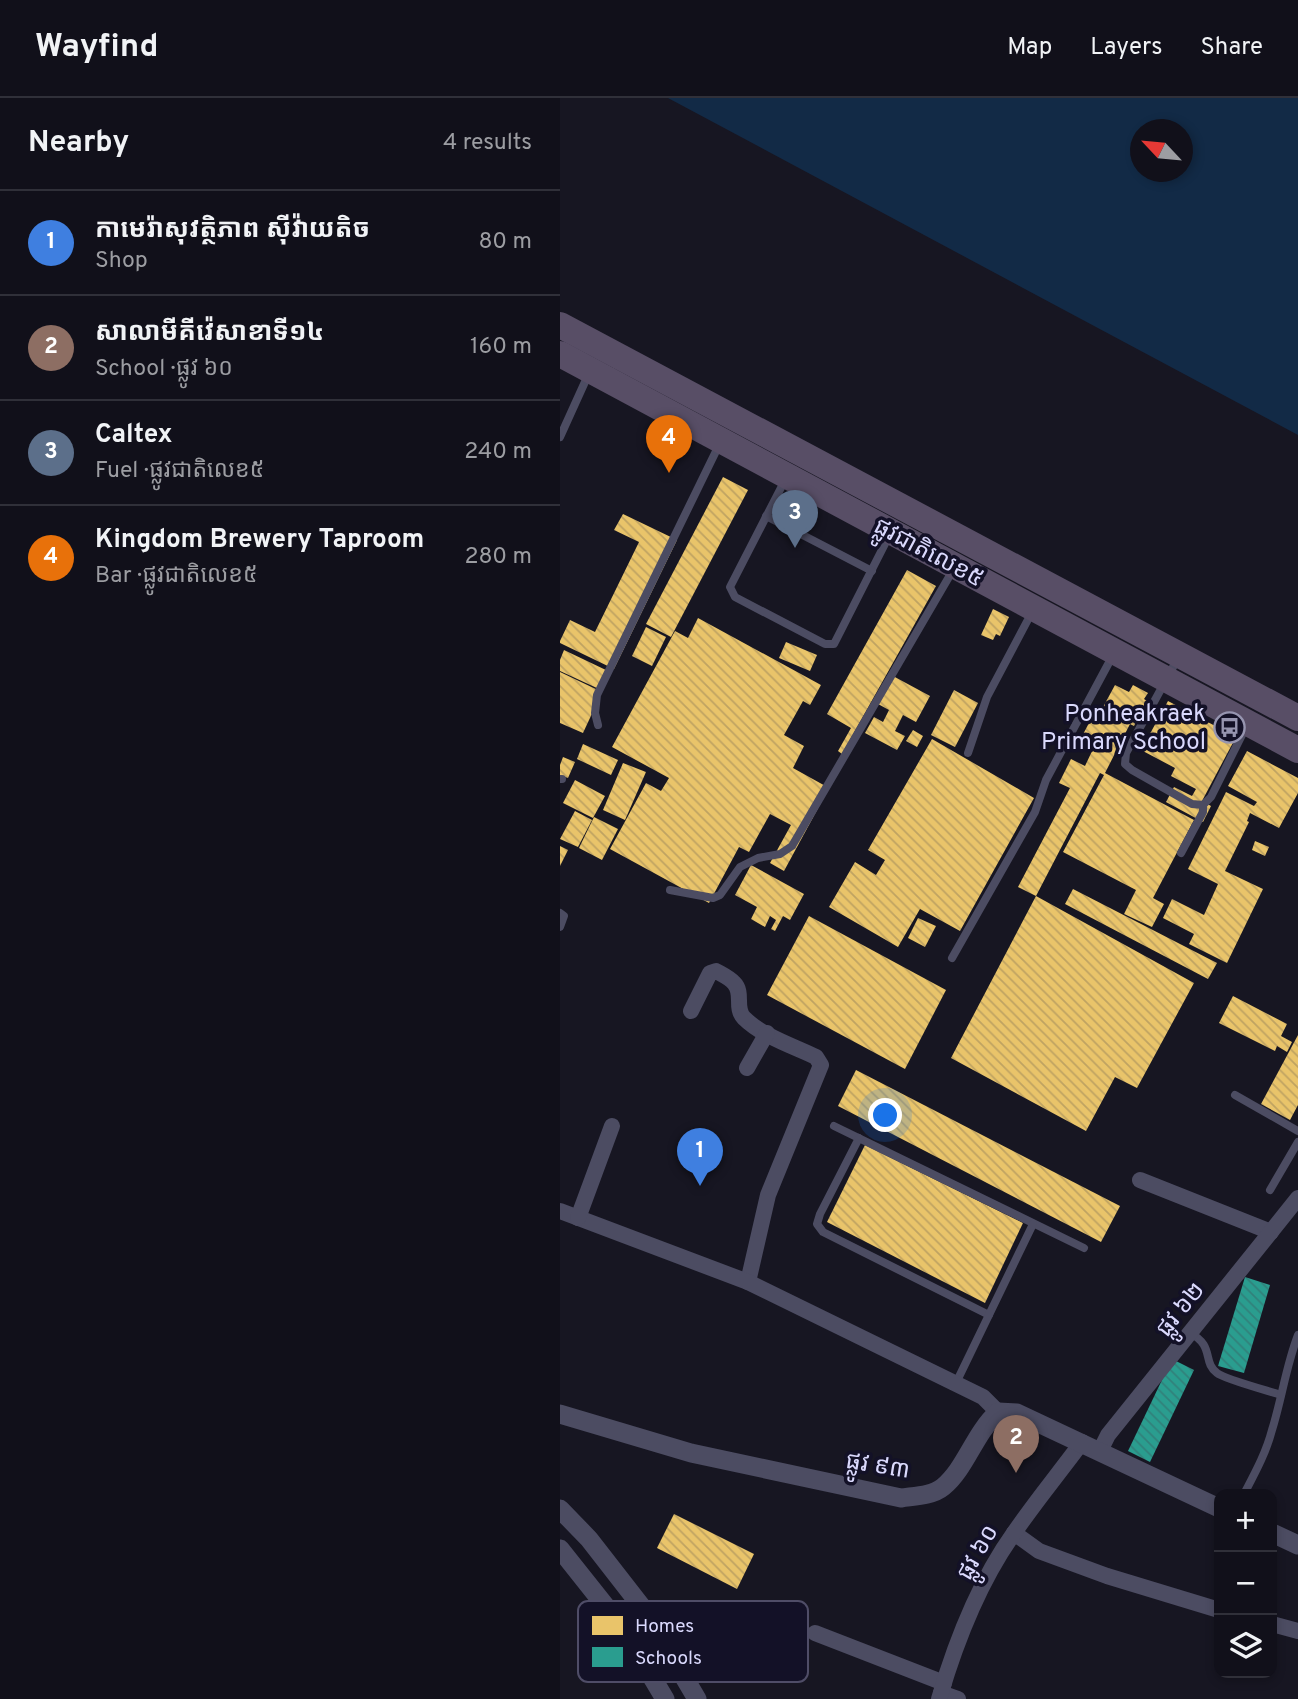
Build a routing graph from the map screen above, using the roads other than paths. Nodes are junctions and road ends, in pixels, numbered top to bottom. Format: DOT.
graph roads {
  1 [pos="560,325"];
  2 [pos="560,354"];
  3 [pos="590,370"];
  4 [pos="727,428"];
  5 [pos="560,438"];
  6 [pos="793,464"];
  7 [pos="766,516"];
  8 [pos="891,531"];
  9 [pos="968,542"];
  10 [pos="955,565"];
  11 [pos="872,570"];
  12 [pos="1034,608"];
  13 [pos="1115,651"];
  14 [pos="1180,656"];
  15 [pos="1167,679"];
  16 [pos="1298,718"];
  17 [pos="1248,723"];
  18 [pos="598,725"];
  19 [pos="1298,750"];
  20 [pos="968,753"];
  21 [pos="1203,805"];
  22 [pos="1181,853"];
  23 [pos="670,890"];
  24 [pos="560,913"];
  25 [pos="560,927"];
  26 [pos="952,958"];
  27 [pos="691,1011"];
  28 [pos="767,1033"];
  29 [pos="747,1068"];
  30 [pos="1235,1095"];
  31 [pos="612,1126"];
  32 [pos="834,1126"];
  33 [pos="1298,1131"];
  34 [pos="859,1138"];
  35 [pos="1298,1142"];
  36 [pos="1140,1180"];
  37 [pos="1270,1190"];
  38 [pos="1298,1198"];
  39 [pos="560,1211"];
  40 [pos="578,1218"];
  41 [pos="1033,1224"];
  42 [pos="1271,1231"];
  43 [pos="1084,1248"];
  44 [pos="748,1282"];
  45 [pos="989,1315"];
  46 [pos="1190,1333"];
  47 [pos="1298,1335"];
  48 [pos="956,1383"];
  49 [pos="1281,1395"];
  50 [pos="998,1412"];
  51 [pos="560,1413"];
  52 [pos="1091,1447"];
  53 [pos="1246,1489"];
  54 [pos="1214,1506"];
  55 [pos="560,1509"];
  56 [pos="1014,1533"];
  57 [pos="1277,1535"];
  58 [pos="1298,1545"];
  59 [pos="560,1549"];
  60 [pos="601,1601"];
  61 [pos="637,1601"];
  62 [pos="1214,1608"];
  63 [pos="1277,1625"];
  64 [pos="1298,1631"];
  65 [pos="815,1633"];
  66 [pos="655,1682"];
  67 [pos="687,1682"];
  68 [pos="941,1692"];
  69 [pos="665,1699"];
  70 [pos="697,1699"];
  71 [pos="958,1699"];
  1 -- 4 [label="highway, ផ្លូវជាតិលេខ៥"];
  2 -- 3 [label="highway, ផ្លូវជាតិលេខ៥"];
  3 -- 4 [label="highway, ផ្លូវជាតិលេខ៥"];
  3 -- 5 [label="lane"];
  4 -- 6 [label="highway, ផ្លូវជាតិលេខ៥"];
  4 -- 18 [label="lane"];
  6 -- 7 [label="lane"];
  6 -- 8 [label="highway, ផ្លូវជាតិលេខ៥"];
  6 -- 9 [label="highway, ផ្លូវជាតិលេខ៥"];
  7 -- 11 [label="lane"];
  7 -- 11 [label="lane"];
  8 -- 10 [label="highway, ផ្លូវជាតិលេខ៥"];
  8 -- 11 [label="lane"];
  9 -- 10 [label="lane"];
  9 -- 14 [label="highway, ផ្លូវជាតិលេខ៥"];
  10 -- 12 [label="highway, ផ្លូវជាតិលេខ៥"];
  10 -- 23 [label="lane"];
  12 -- 13 [label="highway, ផ្លូវជាតិលេខ៥"];
  12 -- 20 [label="lane"];
  13 -- 15 [label="highway, ផ្លូវជាតិលេខ៥"];
  13 -- 26 [label="lane"];
  14 -- 15 [label="lane"];
  14 -- 16 [label="highway, ផ្លូវជាតិលេខ៥"];
  15 -- 17 [label="highway, ផ្លូវជាតិលេខ៥"];
  15 -- 21 [label="lane"];
  17 -- 19 [label="highway, ផ្លូវជាតិលេខ៥"];
  17 -- 21 [label="lane"];
  21 -- 22 [label="lane"];
  24 -- 25 [label="lane"];
  27 -- 28 [label="street"];
  28 -- 29 [label="street"];
  28 -- 44 [label="street"];
  30 -- 33 [label="lane"];
  31 -- 40 [label="street"];
  32 -- 34 [label="lane"];
  34 -- 41 [label="lane"];
  34 -- 45 [label="lane"];
  35 -- 37 [label="lane"];
  36 -- 42 [label="street"];
  38 -- 42 [label="street, ផ្លូវ ៦២"];
  39 -- 40 [label="street"];
  40 -- 44 [label="street"];
  41 -- 43 [label="lane"];
  41 -- 45 [label="lane"];
  42 -- 46 [label="street, ផ្លូវ ៦២"];
  44 -- 48 [label="street"];
  45 -- 48 [label="lane"];
  46 -- 49 [label="lane"];
  46 -- 52 [label="street, ផ្លូវ ៦២"];
  47 -- 49 [label="lane"];
  48 -- 50 [label="street"];
  49 -- 53 [label="lane"];
  50 -- 51 [label="street, ផ្លូវ ៩៣"];
  50 -- 52 [label="street"];
  52 -- 54 [label="street"];
  52 -- 56 [label="street, ផ្លូវ ៦០"];
  55 -- 61 [label="street"];
  56 -- 62 [label="street"];
  56 -- 68 [label="street, ផ្លូវ ៦០"];
  57 -- 58 [label="street"];
  59 -- 60 [label="street"];
  63 -- 64 [label="street"];
  65 -- 68 [label="street"];
  66 -- 69 [label="street"];
  67 -- 70 [label="street"];
  68 -- 71 [label="street"];
}
